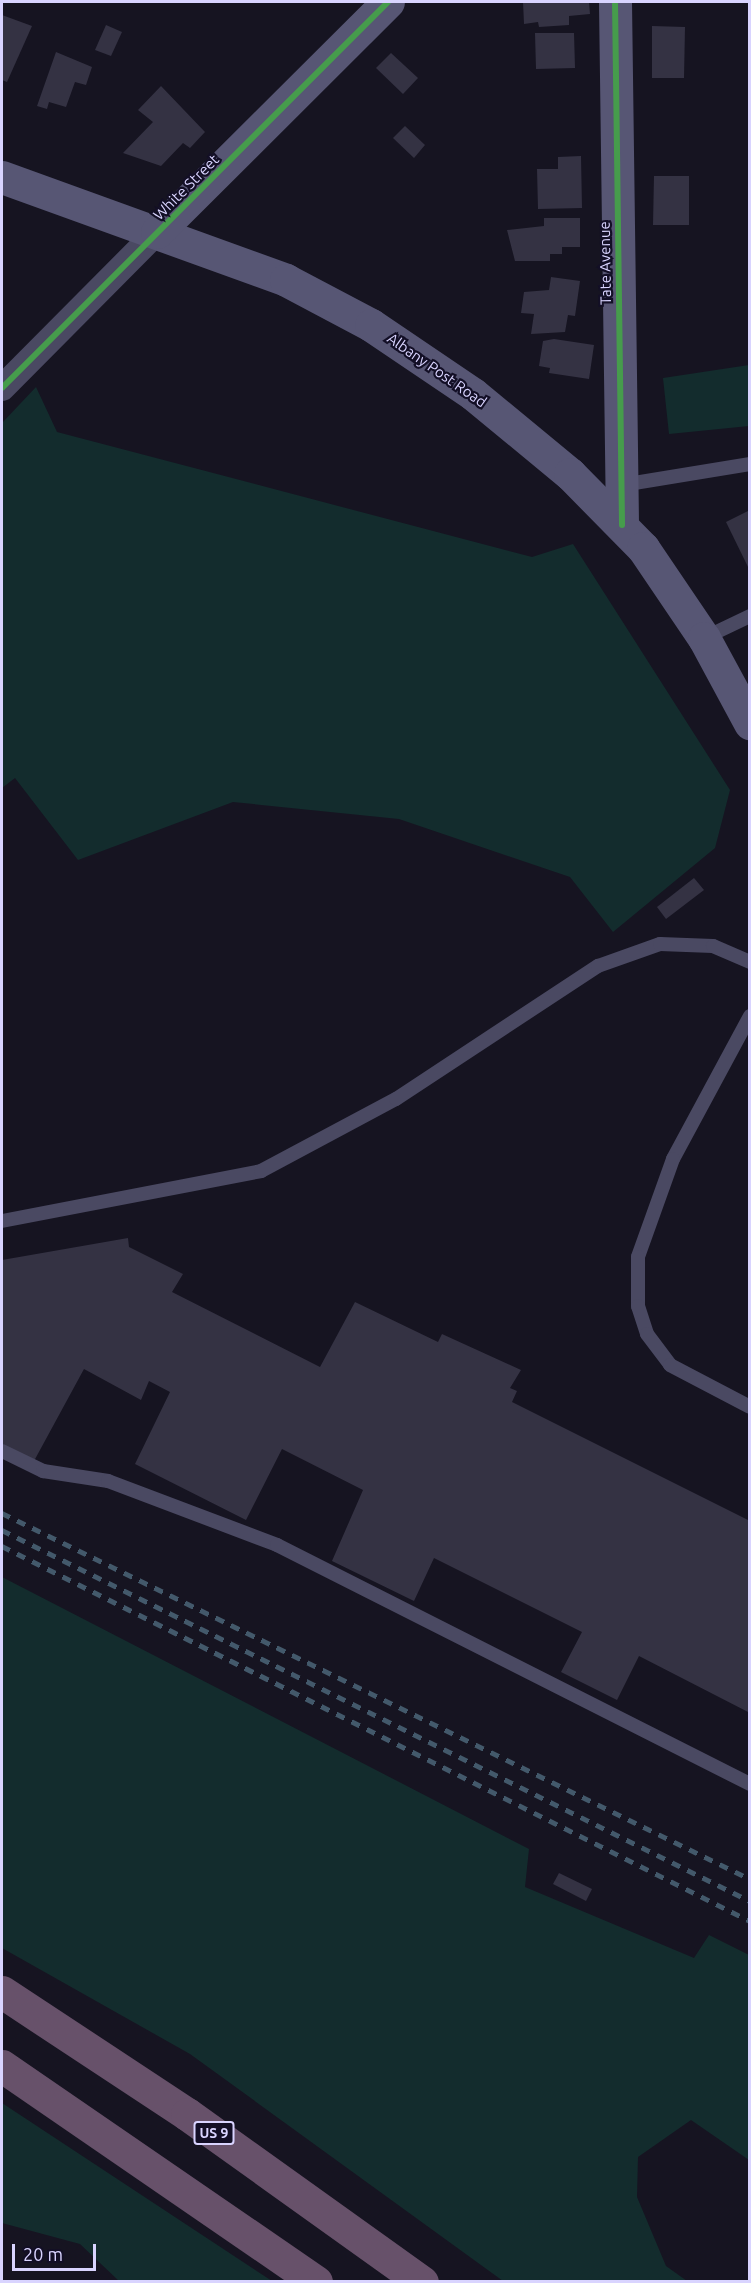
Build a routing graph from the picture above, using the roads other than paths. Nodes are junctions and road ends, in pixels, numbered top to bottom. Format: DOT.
graph roads {
  1 [pos="388,2"];
  2 [pos="615,2"];
  3 [pos="2,177"];
  4 [pos="157,232"];
  5 [pos="2,388"];
  6 [pos="750,464"];
  7 [pos="622,485"];
  8 [pos="622,525"];
  9 [pos="750,616"];
  10 [pos="704,638"];
  11 [pos="750,723"];
  12 [pos="750,962"];
  13 [pos="750,1016"];
  14 [pos="2,1221"];
  15 [pos="750,1407"];
  16 [pos="2,1451"];
  17 [pos="750,1784"];
  18 [pos="2,1992"];
  19 [pos="2,2066"];
  20 [pos="316,2282"];
  21 [pos="422,2282"];
  1 -- 4 [label="main road, White Street"];
  2 -- 7 [label="main road, Tate Avenue"];
  3 -- 4 [label="main road, Albany Post Road"];
  4 -- 5 [label="street, White Street"];
  4 -- 8 [label="main road, Albany Post Road"];
  6 -- 7 [label="lane"];
  7 -- 8 [label="main road, Tate Avenue"];
  8 -- 10 [label="main road, Albany Post Road"];
  9 -- 10 [label="lane"];
  10 -- 11 [label="main road, Albany Post Road"];
  12 -- 14 [label="lane"];
  13 -- 15 [label="lane"];
  16 -- 17 [label="lane"];
  18 -- 21 [label="highway, US 9"];
  19 -- 20 [label="highway"];
}
